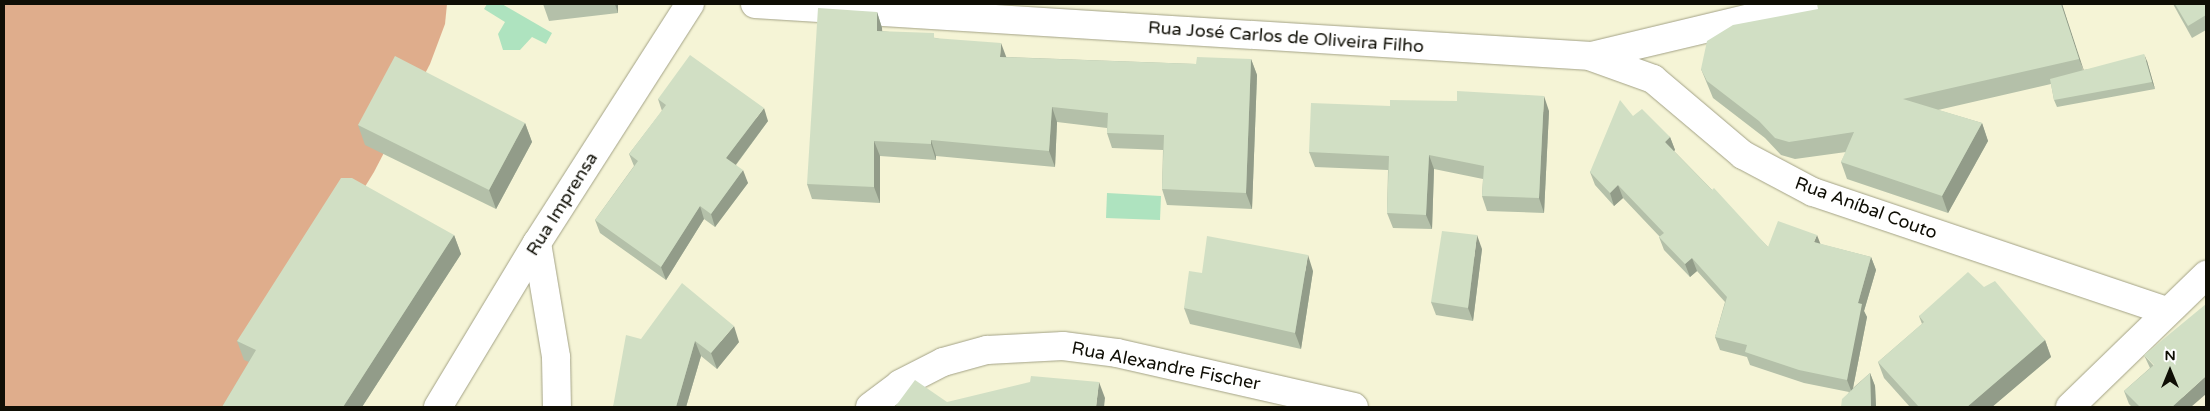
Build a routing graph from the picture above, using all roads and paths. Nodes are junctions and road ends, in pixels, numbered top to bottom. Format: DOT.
graph roads {
  1 [pos="690,4"];
  2 [pos="755,4"];
  3 [pos="1810,4"];
  4 [pos="1591,56"];
  5 [pos="537,243"];
  6 [pos="2206,275"];
  7 [pos="2167,311"];
  8 [pos="438,407"];
  9 [pos="557,407"];
  10 [pos="870,407"];
  11 [pos="1354,407"];
  12 [pos="2070,407"];
  1 -- 5 [label="street, Rua Imprensa"];
  2 -- 4 [label="street, Rua José Carlos de Oliveira Filho"];
  3 -- 4 [label="street, Rua José Carlos de Oliveira Filho"];
  4 -- 7 [label="street, Rua Aníbal Couto"];
  5 -- 8 [label="street, Rua Imprensa"];
  5 -- 9 [label="street"];
  6 -- 7 [label="street"];
  7 -- 12 [label="street"];
  10 -- 11 [label="street, Rua Alexandre Fischer"];
}
